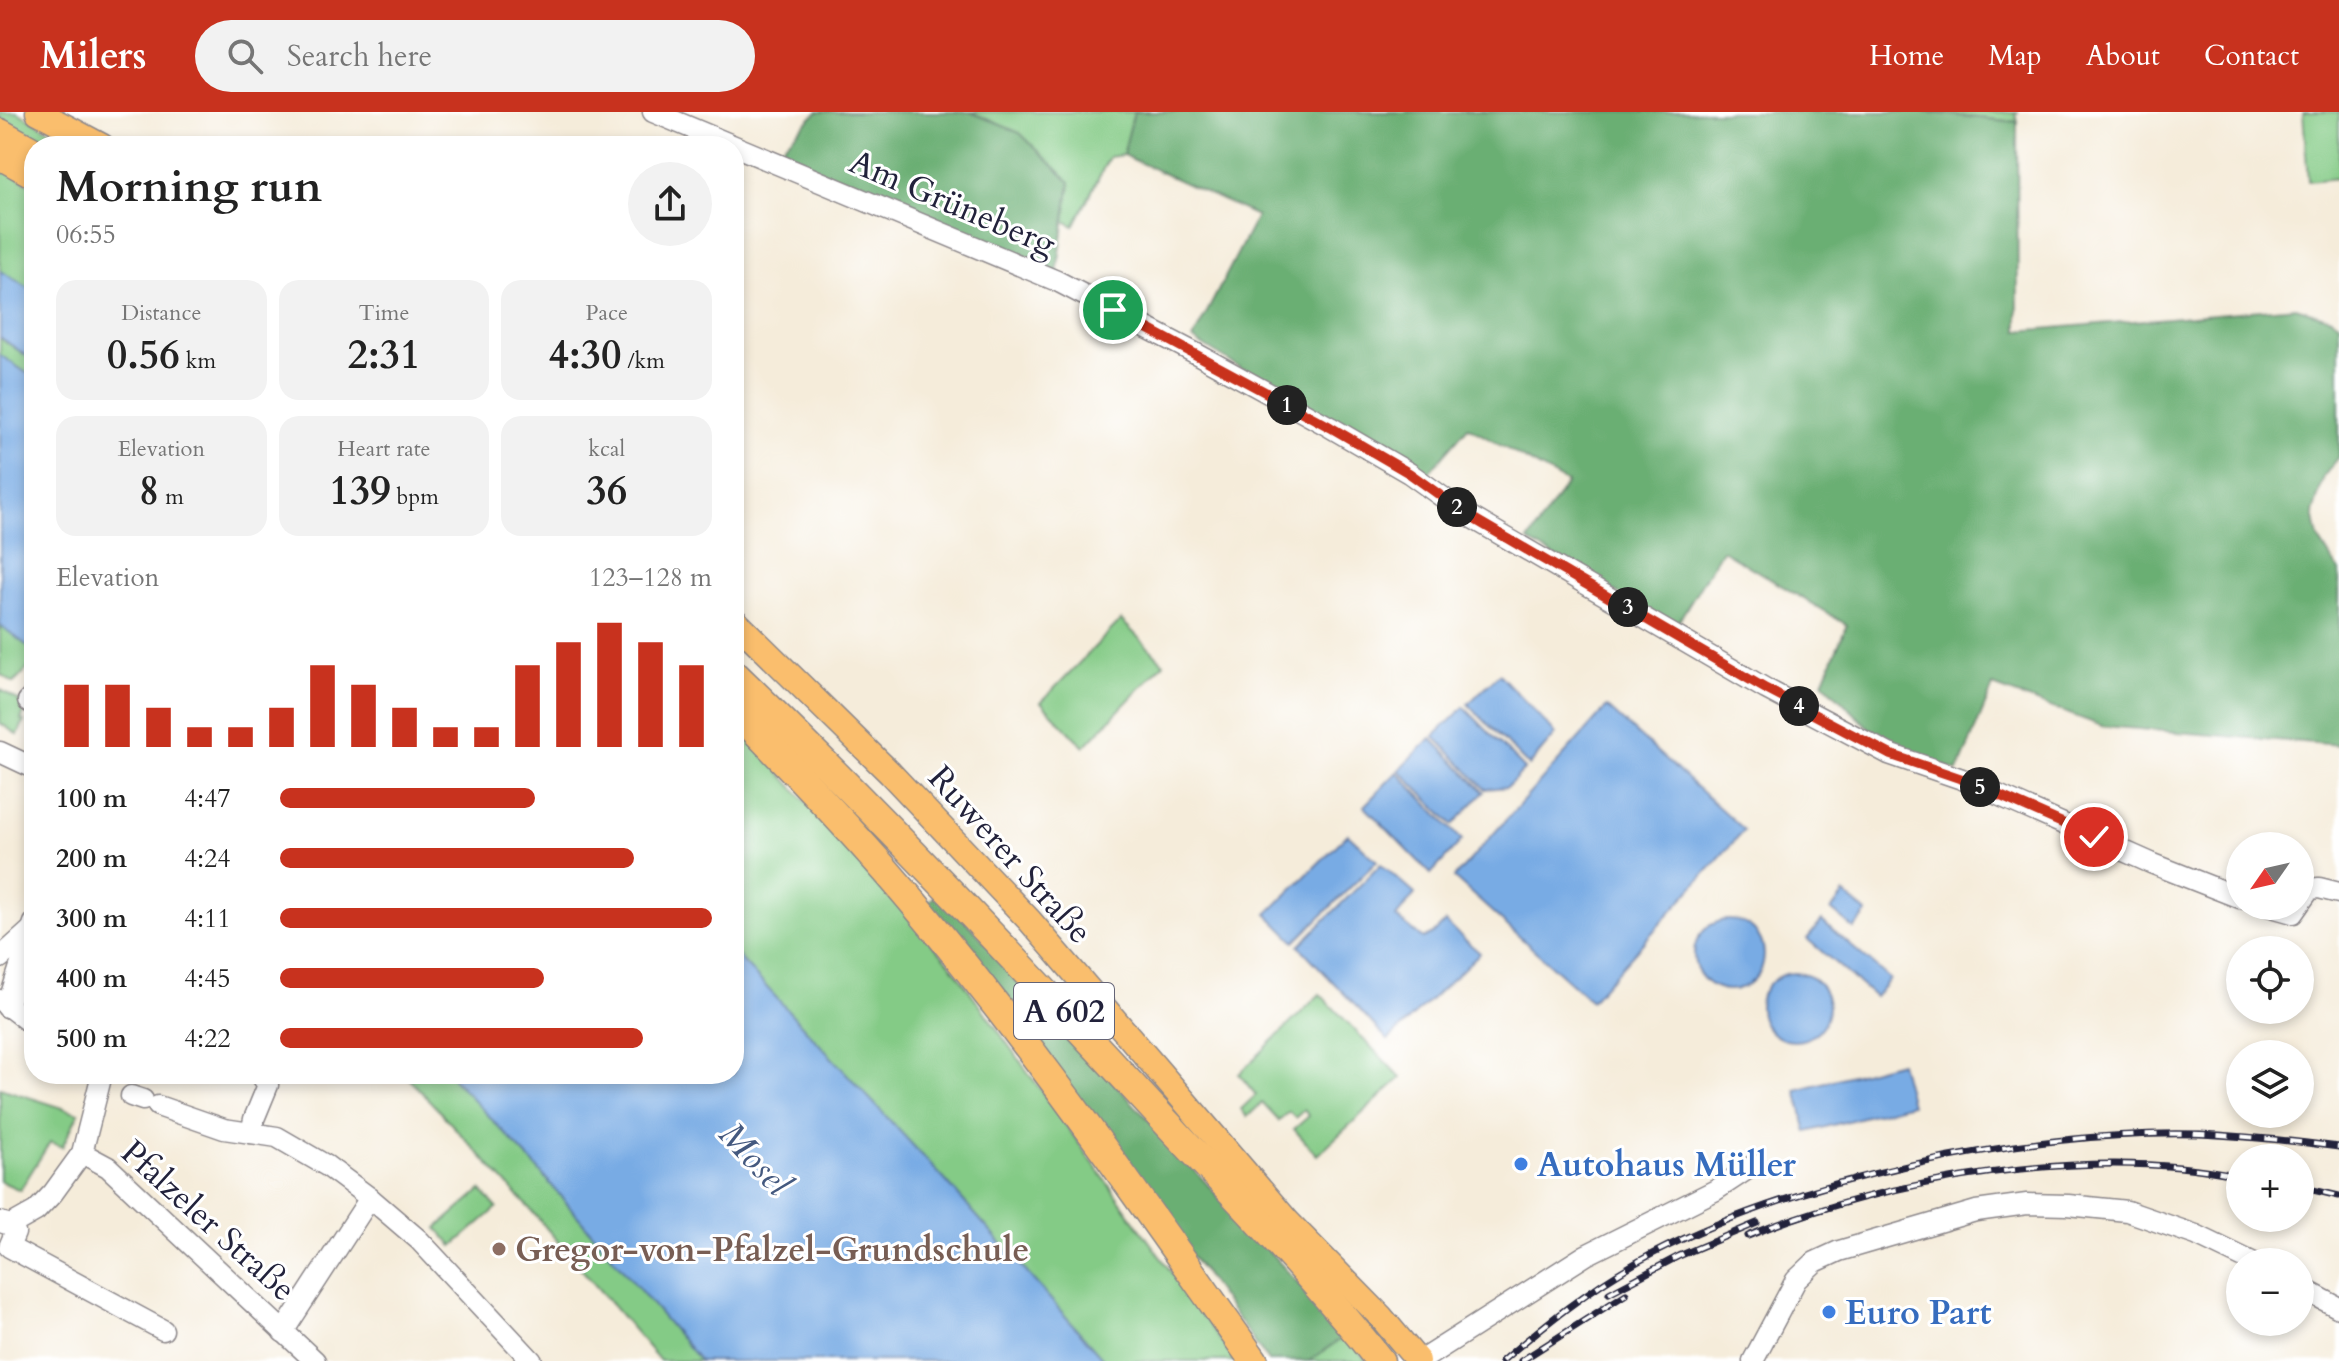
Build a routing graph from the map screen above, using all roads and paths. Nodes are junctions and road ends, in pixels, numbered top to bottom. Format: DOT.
graph roads {
  1 [pos="38,112"];
  2 [pos="653,112"];
  3 [pos="0,133"];
  4 [pos="83,136"];
  5 [pos="710,136"];
  6 [pos="24,146"];
  7 [pos="744,150"];
  8 [pos="0,155"];
  9 [pos="24,168"];
  10 [pos="744,630"];
  11 [pos="744,684"];
  12 [pos="744,720"];
  13 [pos="0,752"];
  14 [pos="24,763"];
  15 [pos="2314,889"];
  16 [pos="2226,893"];
  17 [pos="2339,893"];
  18 [pos="24,935"];
  19 [pos="24,951"];
  20 [pos="0,958"];
  21 [pos="4,1004"];
  22 [pos="24,1019"];
  23 [pos="99,1084"];
  24 [pos="267,1084"];
  25 [pos="144,1101"];
  26 [pos="251,1133"];
  27 [pos="82,1153"];
  28 [pos="1754,1165"];
  29 [pos="370,1198"];
  30 [pos="6,1223"];
  31 [pos="2226,1250"];
  32 [pos="2314,1295"];
  33 [pos="2339,1308"];
  34 [pos="163,1330"];
  35 [pos="283,1332"];
  36 [pos="315,1361"];
  37 [pos="532,1361"];
  38 [pos="1254,1361"];
  39 [pos="1380,1361"];
  40 [pos="1419,1361"];
  41 [pos="1753,1361"];
  1 -- 4 [label="main road"];
  2 -- 5 [label="street, Am Grüneberg"];
  3 -- 6 [label="highway"];
  7 -- 16 [label="street, Am Grüneberg"];
  8 -- 9 [label="highway"];
  10 -- 40 [label="main road, Ruwerer Straße"];
  11 -- 39 [label="highway, A 602"];
  12 -- 38 [label="highway, A 602"];
  13 -- 14 [label="street"];
  15 -- 17 [label="street"];
  18 -- 20 [label="street"];
  19 -- 21 [label="street"];
  21 -- 22 [label="street"];
  23 -- 27 [label="street, Pfalzeler Straße"];
  24 -- 26 [label="street"];
  25 -- 26 [label="street"];
  26 -- 29 [label="street"];
  27 -- 30 [label="street"];
  27 -- 35 [label="street, Pfalzeler Straße"];
  28 -- 40 [label="street"];
  29 -- 35 [label="street"];
  29 -- 37 [label="street"];
  30 -- 34 [label="street"];
  31 -- 41 [label="street"];
  32 -- 33 [label="street"];
  35 -- 36 [label="street, Pfalzeler Straße"];
}
